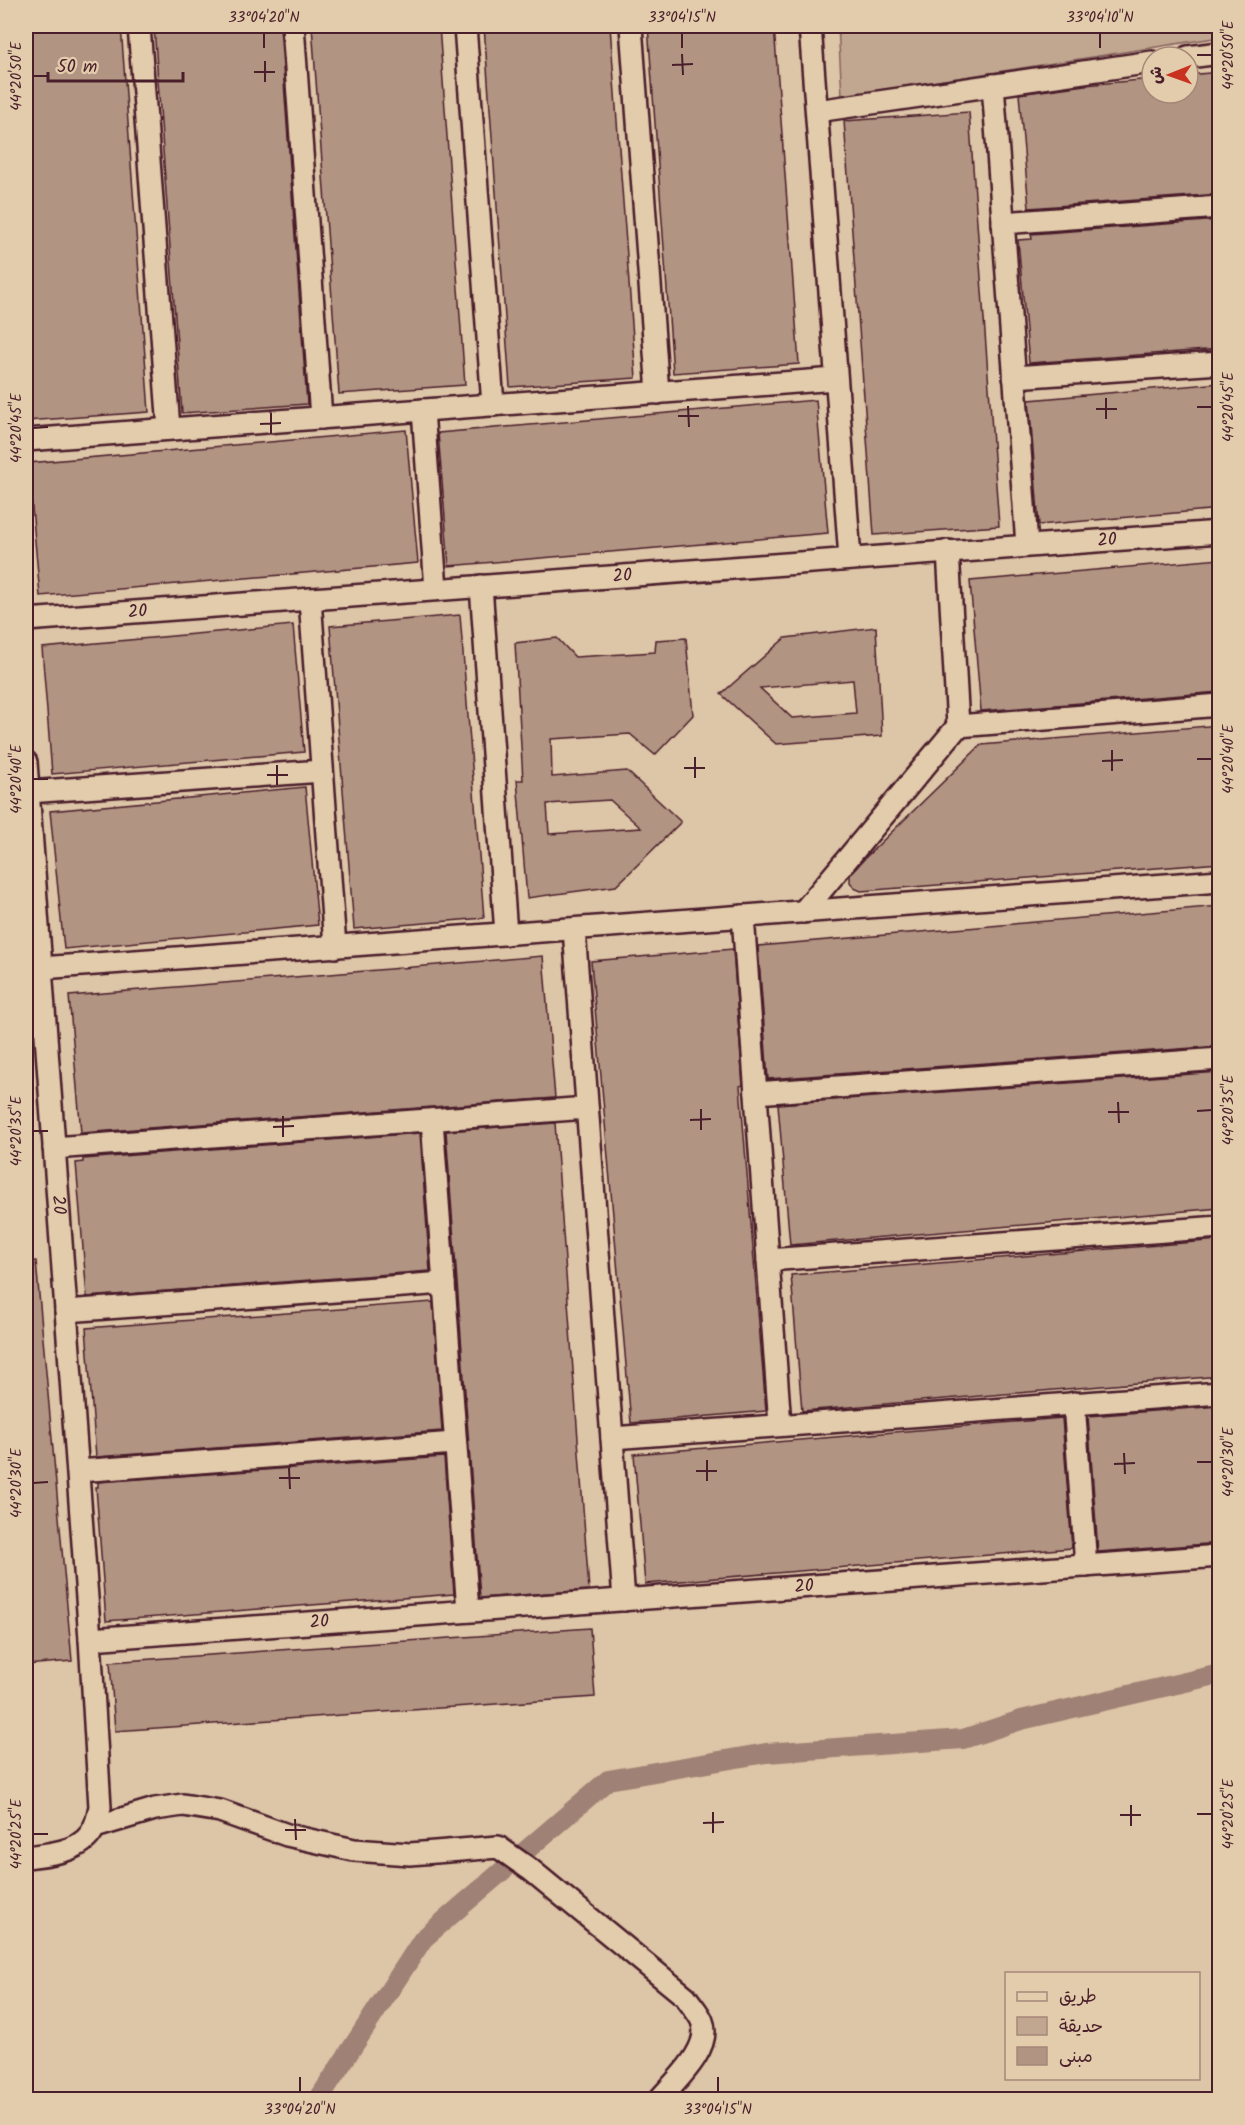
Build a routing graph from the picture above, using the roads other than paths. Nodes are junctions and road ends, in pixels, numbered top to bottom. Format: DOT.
graph roads {
  1 [pos="139,26"];
  2 [pos="293,26"];
  3 [pos="465,26"];
  4 [pos="631,26"];
  5 [pos="810,26"];
  6 [pos="1220,53"];
  7 [pos="1200,56"];
  8 [pos="1140,64"];
  9 [pos="993,85"];
  10 [pos="817,111"];
  11 [pos="1220,207"];
  12 [pos="1003,223"];
  13 [pos="1220,363"];
  14 [pos="1014,377"];
  15 [pos="836,379"];
  16 [pos="658,393"];
  17 [pos="493,405"];
  18 [pos="423,410"];
  19 [pos="321,417"];
  20 [pos="170,429"];
  21 [pos="26,440"];
  22 [pos="1220,532"];
  23 [pos="1027,545"];
  24 [pos="948,551"];
  25 [pos="850,558"];
  26 [pos="481,586"];
  27 [pos="436,589"];
  28 [pos="310,598"];
  29 [pos="26,620"];
  30 [pos="1220,705"];
  31 [pos="958,726"];
  32 [pos="26,762"];
  33 [pos="322,771"];
  34 [pos="28,792"];
  35 [pos="1220,881"];
  36 [pos="803,912"];
  37 [pos="742,916"];
  38 [pos="574,929"];
  39 [pos="506,934"];
  40 [pos="336,946"];
  41 [pos="40,968"];
  42 [pos="1220,1059"];
  43 [pos="756,1094"];
  44 [pos="587,1108"];
  45 [pos="432,1120"];
  46 [pos="54,1148"];
  47 [pos="1220,1227"];
  48 [pos="768,1260"];
  49 [pos="444,1283"];
  50 [pos="66,1311"];
  51 [pos="1220,1393"];
  52 [pos="1074,1403"];
  53 [pos="780,1425"];
  54 [pos="612,1438"];
  55 [pos="455,1443"];
  56 [pos="78,1472"];
  57 [pos="1220,1556"];
  58 [pos="1086,1566"];
  59 [pos="624,1600"];
  60 [pos="468,1611"];
  61 [pos="90,1639"];
  62 [pos="95,1827"];
  63 [pos="26,1857"];
  64 [pos="659,2100"];
  1 -- 20 [label="street"];
  2 -- 19 [label="street"];
  3 -- 17 [label="street"];
  4 -- 16 [label="street"];
  5 -- 10 [label="street"];
  6 -- 7 [label="street"];
  8 -- 9 [label="street"];
  9 -- 10 [label="street"];
  9 -- 12 [label="street"];
  10 -- 15 [label="street"];
  11 -- 12 [label="street"];
  12 -- 14 [label="street"];
  13 -- 14 [label="street"];
  14 -- 23 [label="street"];
  15 -- 16 [label="street"];
  15 -- 25 [label="street"];
  16 -- 17 [label="street"];
  17 -- 18 [label="street"];
  18 -- 19 [label="street"];
  18 -- 27 [label="street"];
  19 -- 20 [label="street"];
  20 -- 21 [label="street"];
  22 -- 23 [label="street, 20"];
  23 -- 24 [label="street, 20"];
  24 -- 25 [label="street, 20"];
  24 -- 31 [label="street"];
  25 -- 26 [label="street, 20"];
  26 -- 27 [label="street, 20"];
  26 -- 39 [label="street"];
  27 -- 28 [label="street, 20"];
  28 -- 29 [label="street, 20"];
  28 -- 33 [label="street"];
  30 -- 31 [label="street"];
  31 -- 36 [label="street"];
  32 -- 34 [label="street, 20"];
  33 -- 34 [label="street"];
  33 -- 40 [label="street"];
  34 -- 41 [label="street, 20"];
  35 -- 36 [label="street"];
  36 -- 37 [label="street"];
  37 -- 38 [label="street"];
  37 -- 43 [label="street"];
  38 -- 39 [label="street"];
  38 -- 44 [label="street"];
  39 -- 40 [label="street"];
  40 -- 41 [label="street"];
  41 -- 46 [label="street, 20"];
  42 -- 43 [label="street"];
  43 -- 48 [label="street"];
  44 -- 45 [label="street"];
  44 -- 54 [label="street"];
  45 -- 46 [label="street"];
  45 -- 49 [label="street"];
  46 -- 50 [label="street, 20"];
  47 -- 48 [label="street"];
  48 -- 53 [label="street"];
  49 -- 50 [label="street"];
  49 -- 55 [label="street"];
  50 -- 56 [label="street, 20"];
  51 -- 52 [label="street"];
  52 -- 53 [label="street"];
  52 -- 58 [label="street"];
  53 -- 54 [label="street"];
  54 -- 59 [label="street"];
  55 -- 56 [label="street"];
  55 -- 60 [label="street"];
  56 -- 61 [label="street, 20"];
  57 -- 58 [label="street, 20"];
  58 -- 59 [label="street, 20"];
  59 -- 60 [label="street, 20"];
  60 -- 61 [label="street, 20"];
  61 -- 62 [label="street"];
  62 -- 63 [label="street"];
  62 -- 64 [label="street"];
}
